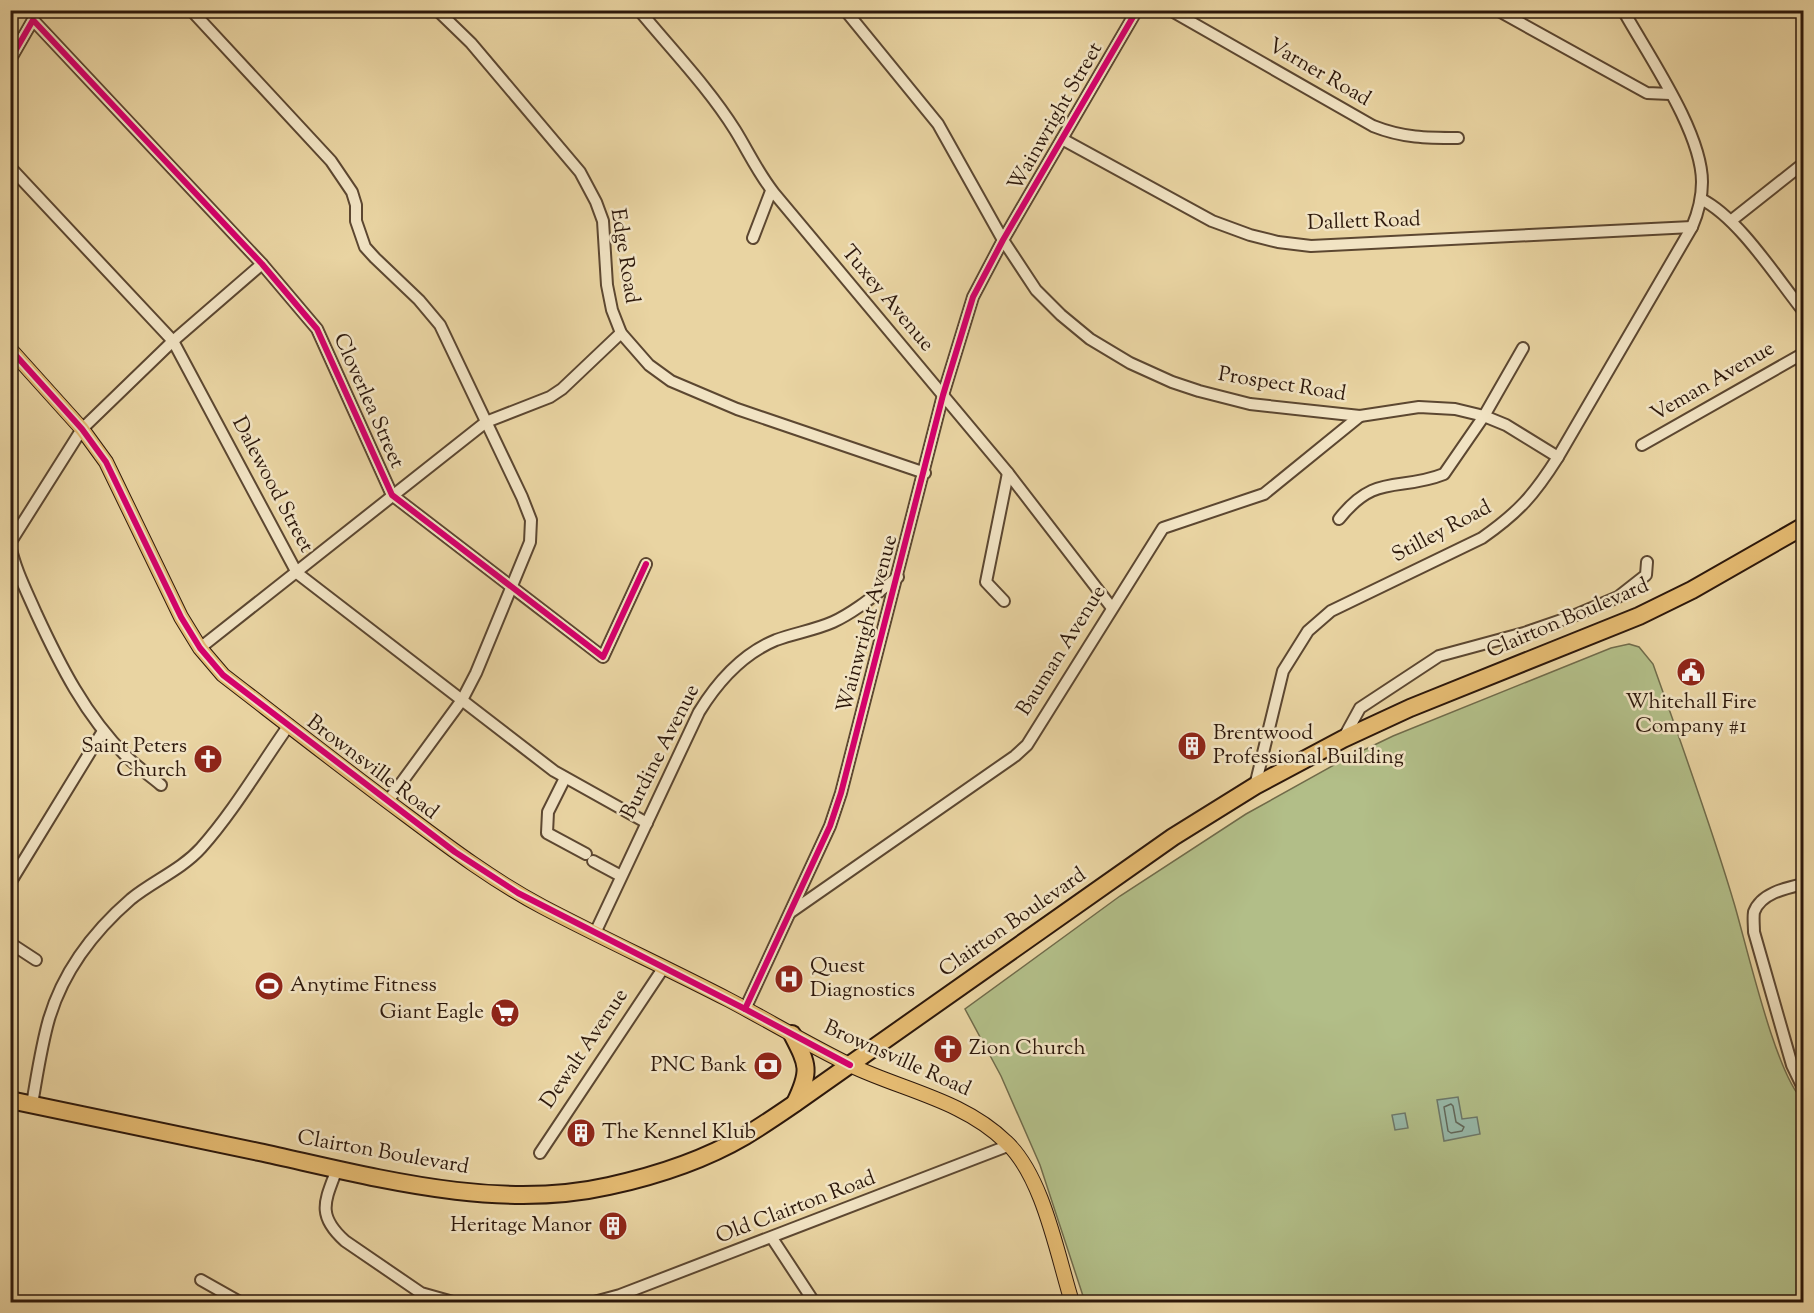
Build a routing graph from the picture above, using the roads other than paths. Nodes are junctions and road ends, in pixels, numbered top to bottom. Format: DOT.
graph roads {
  1 [pos="191,10"];
  2 [pos="437,10"];
  3 [pos="639,10"];
  4 [pos="845,10"];
  5 [pos="1137,10"];
  6 [pos="1170,10"];
  7 [pos="1497,10"];
  8 [pos="1623,10"];
  9 [pos="10,60"];
  10 [pos="1670,94"];
  11 [pos="1458,138"];
  12 [pos="1062,139"];
  13 [pos="1803,163"];
  14 [pos="10,167"];
  15 [pos="771,190"];
  16 [pos="1701,199"];
  17 [pos="1732,220"];
  18 [pos="1692,227"];
  19 [pos="753,238"];
  20 [pos="1003,240"];
  21 [pos="262,264"];
  22 [pos="1803,312"];
  23 [pos="621,333"];
  24 [pos="172,341"];
  25 [pos="1523,348"];
  26 [pos="10,349"];
  27 [pos="1803,353"];
  28 [pos="943,395"];
  29 [pos="1360,416"];
  30 [pos="1484,416"];
  31 [pos="486,422"];
  32 [pos="82,429"];
  33 [pos="1642,445"];
  34 [pos="1558,457"];
  35 [pos="925,473"];
  36 [pos="1008,473"];
  37 [pos="392,495"];
  38 [pos="1339,519"];
  39 [pos="1803,526"];
  40 [pos="10,544"];
  41 [pos="1647,562"];
  42 [pos="646,564"];
  43 [pos="297,573"];
  44 [pos="898,577"];
  45 [pos="511,587"];
  46 [pos="1004,601"];
  47 [pos="1112,608"];
  48 [pos="200,648"];
  49 [pos="462,700"];
  50 [pos="289,725"];
  51 [pos="103,730"];
  52 [pos="1343,740"];
  53 [pos="565,778"];
  54 [pos="161,785"];
  55 [pos="1255,786"];
  56 [pos="388,801"];
  57 [pos="646,823"];
  58 [pos="621,876"];
  59 [pos="10,883"];
  60 [pos="1803,884"];
  61 [pos="790,912"];
  62 [pos="595,933"];
  63 [pos="10,943"];
  64 [pos="36,960"];
  65 [pos="664,968"];
  66 [pos="746,1009"];
  67 [pos="792,1034"];
  68 [pos="850,1065"];
  69 [pos="1803,1090"];
  70 [pos="10,1100"];
  71 [pos="32,1104"];
  72 [pos="794,1104"];
  73 [pos="1010,1145"];
  74 [pos="540,1153"];
  75 [pos="337,1169"];
  76 [pos="772,1238"];
  77 [pos="201,1280"];
  78 [pos="424,1298"];
  79 [pos="240,1302"];
  80 [pos="453,1302"];
  81 [pos="594,1302"];
  82 [pos="814,1302"];
  83 [pos="1071,1302"];
  1 -- 31 [label="street"];
  2 -- 23 [label="street, Edge Road"];
  3 -- 15 [label="street, Tuxey Avenue"];
  4 -- 20 [label="street, Prospect Road"];
  5 -- 12 [label="street, Wainwright Street"];
  6 -- 11 [label="street, Varner Road"];
  7 -- 10 [label="street"];
  8 -- 10 [label="street"];
  9 -- 21 [label="street, Cloverlea Street"];
  10 -- 16 [label="street"];
  12 -- 18 [label="street, Dallett Road"];
  12 -- 20 [label="street, Wainwright Street"];
  13 -- 17 [label="street"];
  14 -- 24 [label="street, Dalewood Street"];
  15 -- 19 [label="street"];
  15 -- 28 [label="street, Tuxey Avenue"];
  16 -- 17 [label="street"];
  16 -- 18 [label="street, Stilley Road"];
  17 -- 22 [label="street"];
  18 -- 34 [label="street, Stilley Road"];
  20 -- 28 [label="street, Wainwright Avenue"];
  20 -- 29 [label="street, Prospect Road"];
  21 -- 24 [label="street"];
  21 -- 37 [label="street, Cloverlea Street"];
  23 -- 31 [label="street"];
  23 -- 35 [label="street, Edge Road"];
  24 -- 32 [label="street"];
  24 -- 43 [label="street, Dalewood Street"];
  25 -- 30 [label="street"];
  26 -- 32 [label="main road, Brownsville Road"];
  27 -- 33 [label="street, Veman Avenue"];
  28 -- 35 [label="street, Wainwright Avenue"];
  28 -- 36 [label="street, Tuxey Avenue"];
  29 -- 30 [label="street, Prospect Road"];
  29 -- 47 [label="street, Bauman Avenue"];
  30 -- 34 [label="street, Prospect Road"];
  30 -- 38 [label="street"];
  31 -- 37 [label="street"];
  31 -- 45 [label="street"];
  32 -- 40 [label="street"];
  32 -- 48 [label="main road, Brownsville Road"];
  34 -- 55 [label="street, Stilley Road"];
  35 -- 44 [label="street, Wainwright Avenue"];
  36 -- 46 [label="street"];
  36 -- 47 [label="street, Tuxey Avenue"];
  37 -- 43 [label="street"];
  37 -- 45 [label="street, Cloverlea Street"];
  39 -- 52 [label="highway, Clairton Boulevard"];
  40 -- 51 [label="street"];
  41 -- 52 [label="street, Clairton Boulevard"];
  42 -- 45 [label="street, Cloverlea Street"];
  43 -- 48 [label="street"];
  43 -- 49 [label="street, Dalewood Street"];
  44 -- 57 [label="street, Burdine Avenue"];
  44 -- 61 [label="street, Wainwright Avenue"];
  45 -- 49 [label="street"];
  47 -- 61 [label="street, Bauman Avenue"];
  48 -- 50 [label="main road, Brownsville Road"];
  49 -- 53 [label="street, Dalewood Street"];
  49 -- 56 [label="street"];
  50 -- 56 [label="main road, Brownsville Road"];
  50 -- 71 [label="street"];
  51 -- 54 [label="street"];
  51 -- 59 [label="street"];
  52 -- 55 [label="highway, Clairton Boulevard"];
  53 -- 57 [label="street, Dalewood Street"];
  53 -- 58 [label="street"];
  55 -- 68 [label="highway, Clairton Boulevard"];
  56 -- 62 [label="main road, Brownsville Road"];
  57 -- 58 [label="street, Burdine Avenue"];
  58 -- 62 [label="street, Burdine Avenue"];
  60 -- 69 [label="street"];
  61 -- 66 [label="street, Wainwright Avenue"];
  62 -- 65 [label="main road, Brownsville Road"];
  63 -- 64 [label="street"];
  65 -- 66 [label="main road, Brownsville Road"];
  65 -- 74 [label="street, Dewalt Avenue"];
  66 -- 67 [label="main road, Brownsville Road"];
  67 -- 68 [label="main road, Brownsville Road"];
  67 -- 72 [label="highway"];
  68 -- 72 [label="highway, Clairton Boulevard"];
  68 -- 73 [label="main road, Brownsville Road"];
  70 -- 71 [label="highway, Clairton Boulevard"];
  71 -- 75 [label="highway, Clairton Boulevard"];
  72 -- 75 [label="highway, Clairton Boulevard"];
  73 -- 76 [label="street, Old Clairton Road"];
  73 -- 83 [label="main road, Brownsville Road"];
  75 -- 78 [label="street"];
  76 -- 81 [label="street, Old Clairton Road"];
  76 -- 82 [label="street"];
  77 -- 79 [label="street"];
  78 -- 80 [label="street"];
}
